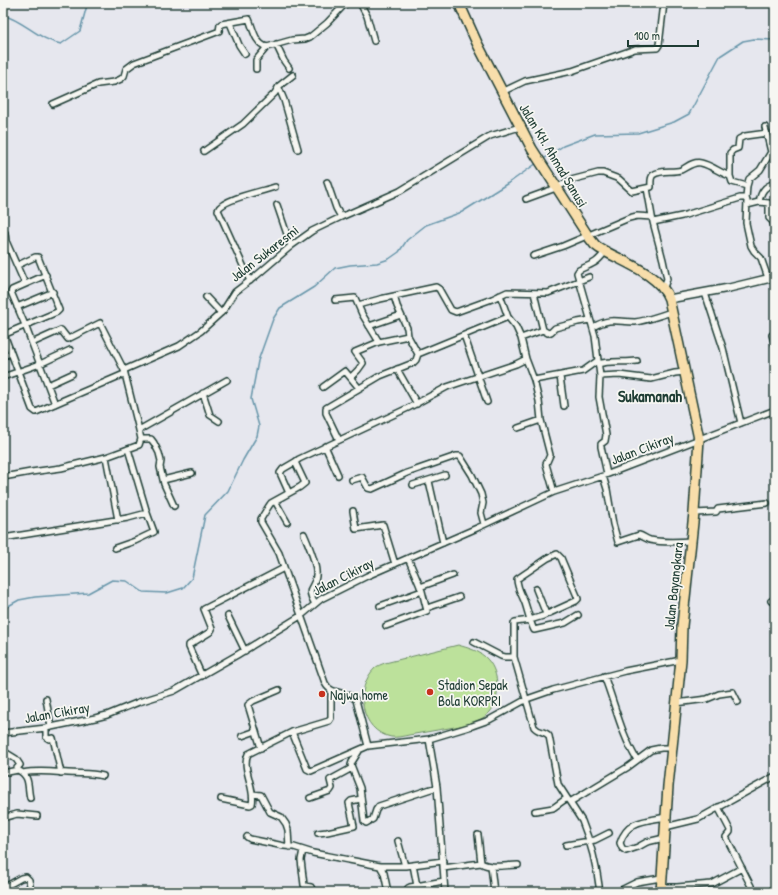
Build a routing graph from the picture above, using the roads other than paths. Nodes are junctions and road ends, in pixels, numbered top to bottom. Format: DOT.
graph roads {
  1 [pos="346,3"];
  2 [pos="360,3"];
  3 [pos="459,3"];
  4 [pos="664,3"];
  5 [pos="230,23"];
  6 [pos="374,41"];
  7 [pos="276,44"];
  8 [pos="267,47"];
  9 [pos="245,54"];
  10 [pos="289,68"];
  11 [pos="256,69"];
  12 [pos="293,75"];
  13 [pos="279,88"];
  14 [pos="502,92"];
  15 [pos="53,104"];
  16 [pos="520,127"];
  17 [pos="765,127"];
  18 [pos="767,133"];
  19 [pos="775,138"];
  20 [pos="769,140"];
  21 [pos="298,149"];
  22 [pos="204,151"];
  23 [pos="730,176"];
  24 [pos="328,182"];
  25 [pos="775,183"];
  26 [pos="747,186"];
  27 [pos="275,187"];
  28 [pos="556,188"];
  29 [pos="647,188"];
  30 [pos="526,199"];
  31 [pos="746,199"];
  32 [pos="759,202"];
  33 [pos="277,205"];
  34 [pos="747,205"];
  35 [pos="341,217"];
  36 [pos="653,220"];
  37 [pos="775,230"];
  38 [pos="5,234"];
  39 [pos="588,236"];
  40 [pos="291,246"];
  41 [pos="606,252"];
  42 [pos="533,256"];
  43 [pos="18,265"];
  44 [pos="46,275"];
  45 [pos="589,277"];
  46 [pos="772,278"];
  47 [pos="580,280"];
  48 [pos="250,281"];
  49 [pos="25,284"];
  50 [pos="664,288"];
  51 [pos="53,292"];
  52 [pos="705,292"];
  53 [pos="534,294"];
  54 [pos="500,295"];
  55 [pos="394,296"];
  56 [pos="206,297"];
  57 [pos="669,299"];
  58 [pos="334,300"];
  59 [pos="358,305"];
  60 [pos="17,306"];
  61 [pos="672,312"];
  62 [pos="221,313"];
  63 [pos="400,315"];
  64 [pos="508,317"];
  65 [pos="590,320"];
  66 [pos="25,325"];
  67 [pos="369,326"];
  68 [pos="593,327"];
  69 [pos="543,330"];
  70 [pos="775,333"];
  71 [pos="3,334"];
  72 [pos="464,335"];
  73 [pos="408,336"];
  74 [pos="521,338"];
  75 [pos="379,342"];
  76 [pos="32,343"];
  77 [pos="775,345"];
  78 [pos="70,350"];
  79 [pos="11,353"];
  80 [pos="418,354"];
  81 [pos="3,356"];
  82 [pos="526,359"];
  83 [pos="637,361"];
  84 [pos="598,362"];
  85 [pos="40,364"];
  86 [pos="397,369"];
  87 [pos="18,371"];
  88 [pos="124,372"];
  89 [pos="685,372"];
  90 [pos="72,374"];
  91 [pos="560,376"];
  92 [pos="600,376"];
  93 [pos="3,377"];
  94 [pos="351,377"];
  95 [pos="478,377"];
  96 [pos="226,380"];
  97 [pos="534,380"];
  98 [pos="48,385"];
  99 [pos="323,387"];
  100 [pos="359,388"];
  101 [pos="203,393"];
  102 [pos="487,402"];
  103 [pos="55,404"];
  104 [pos="417,404"];
  105 [pos="564,406"];
  106 [pos="775,410"];
  107 [pos="541,420"];
  108 [pos="219,421"];
  109 [pos="741,423"];
  110 [pos="518,428"];
  111 [pos="139,430"];
  112 [pos="141,438"];
  113 [pos="699,439"];
  114 [pos="340,440"];
  115 [pos="325,446"];
  116 [pos="128,449"];
  117 [pos="106,457"];
  118 [pos="296,462"];
  119 [pos="192,473"];
  120 [pos="338,475"];
  121 [pos="445,475"];
  122 [pos="605,475"];
  123 [pos="3,477"];
  124 [pos="163,480"];
  125 [pos="352,480"];
  126 [pos="429,481"];
  127 [pos="413,485"];
  128 [pos="554,492"];
  129 [pos="290,493"];
  130 [pos="275,501"];
  131 [pos="767,503"];
  132 [pos="174,506"];
  133 [pos="352,511"];
  134 [pos="147,513"];
  135 [pos="694,513"];
  136 [pos="118,520"];
  137 [pos="287,522"];
  138 [pos="484,524"];
  139 [pos="304,534"];
  140 [pos="3,538"];
  141 [pos="692,541"];
  142 [pos="443,543"];
  143 [pos="115,548"];
  144 [pos="408,558"];
  145 [pos="396,564"];
  146 [pos="284,568"];
  147 [pos="453,575"];
  148 [pos="536,588"];
  149 [pos="421,589"];
  150 [pos="459,597"];
  151 [pos="315,604"];
  152 [pos="380,606"];
  153 [pos="427,608"];
  154 [pos="546,614"];
  155 [pos="302,615"];
  156 [pos="578,615"];
  157 [pos="228,616"];
  158 [pos="530,620"];
  159 [pos="386,626"];
  160 [pos="474,642"];
  161 [pos="245,650"];
  162 [pos="514,657"];
  163 [pos="680,660"];
  164 [pos="202,676"];
  165 [pos="604,676"];
  166 [pos="279,690"];
  167 [pos="331,691"];
  168 [pos="46,699"];
  169 [pos="527,699"];
  170 [pos="738,702"];
  171 [pos="676,703"];
  172 [pos="48,727"];
  173 [pos="256,731"];
  174 [pos="292,732"];
  175 [pos="3,733"];
  176 [pos="242,736"];
  177 [pos="429,739"];
  178 [pos="368,746"];
  179 [pos="261,748"];
  180 [pos="672,748"];
  181 [pos="3,751"];
  182 [pos="359,751"];
  183 [pos="637,760"];
  184 [pos="352,768"];
  185 [pos="19,769"];
  186 [pos="8,772"];
  187 [pos="61,773"];
  188 [pos="103,776"];
  189 [pos="775,776"];
  190 [pos="437,787"];
  191 [pos="253,794"];
  192 [pos="30,798"];
  193 [pos="310,798"];
  194 [pos="220,799"];
  195 [pos="361,799"];
  196 [pos="569,800"];
  197 [pos="718,807"];
  198 [pos="535,811"];
  199 [pos="37,816"];
  200 [pos="666,816"];
  201 [pos="3,818"];
  202 [pos="665,827"];
  203 [pos="318,833"];
  204 [pos="609,833"];
  205 [pos="478,835"];
  206 [pos="247,837"];
  207 [pos="664,838"];
  208 [pos="398,841"];
  209 [pos="590,842"];
  210 [pos="566,845"];
  211 [pos="289,847"];
  212 [pos="303,850"];
  213 [pos="443,861"];
  214 [pos="481,863"];
  215 [pos="413,865"];
  216 [pos="518,865"];
  217 [pos="381,866"];
  218 [pos="405,866"];
  219 [pos="491,866"];
  220 [pos="443,868"];
  221 [pos="742,868"];
  222 [pos="444,882"];
  223 [pos="417,886"];
  224 [pos="661,886"];
  225 [pos="3,888"];
  226 [pos="775,888"];
  227 [pos="31,892"];
  228 [pos="313,892"];
  229 [pos="388,892"];
  230 [pos="409,892"];
  231 [pos="445,892"];
  232 [pos="494,892"];
  233 [pos="600,892"];
  234 [pos="617,892"];
  235 [pos="754,892"];
  236 [pos="769,892"];
  1 -- 7 [label="street"];
  2 -- 6 [label="street"];
  3 -- 14 [label="highway, Jalan KH. Ahmad Sanusi"];
  4 -- 14 [label="street"];
  5 -- 8 [label="street"];
  5 -- 9 [label="street"];
  5 -- 15 [label="street"];
  7 -- 8 [label="street"];
  7 -- 10 [label="street"];
  8 -- 11 [label="street"];
  12 -- 13 [label="street"];
  13 -- 21 [label="street"];
  13 -- 22 [label="street"];
  14 -- 16 [label="highway, Jalan KH. Ahmad Sanusi"];
  16 -- 28 [label="highway, Jalan KH. Ahmad Sanusi"];
  16 -- 35 [label="street, Jalan Sukaresmi"];
  17 -- 18 [label="street"];
  18 -- 20 [label="street"];
  18 -- 23 [label="street"];
  19 -- 20 [label="street"];
  20 -- 26 [label="street"];
  23 -- 26 [label="street"];
  23 -- 29 [label="street"];
  24 -- 35 [label="street"];
  25 -- 32 [label="street"];
  26 -- 31 [label="street"];
  27 -- 48 [label="street"];
  28 -- 29 [label="street"];
  28 -- 30 [label="street"];
  28 -- 39 [label="highway, Jalan KH. Ahmad Sanusi"];
  29 -- 36 [label="street"];
  31 -- 34 [label="street"];
  31 -- 36 [label="street"];
  32 -- 34 [label="street"];
  32 -- 37 [label="street"];
  33 -- 40 [label="street"];
  34 -- 46 [label="street"];
  35 -- 40 [label="street, Jalan Sukaresmi"];
  36 -- 39 [label="street"];
  36 -- 50 [label="street"];
  38 -- 43 [label="street"];
  39 -- 41 [label="highway, Jalan KH. Ahmad Sanusi"];
  39 -- 42 [label="street"];
  40 -- 48 [label="street, Jalan Sukaresmi"];
  41 -- 47 [label="street"];
  41 -- 50 [label="highway, Jalan KH. Ahmad Sanusi"];
  43 -- 44 [label="street"];
  43 -- 49 [label="street"];
  44 -- 49 [label="street"];
  44 -- 51 [label="street"];
  45 -- 47 [label="street"];
  46 -- 52 [label="street"];
  47 -- 53 [label="street"];
  47 -- 65 [label="street"];
  48 -- 62 [label="street, Jalan Sukaresmi"];
  49 -- 60 [label="street"];
  50 -- 57 [label="highway, Jalan Bayangkara"];
  51 -- 60 [label="street"];
  51 -- 66 [label="street"];
  52 -- 57 [label="street"];
  52 -- 109 [label="street"];
  53 -- 54 [label="street"];
  53 -- 69 [label="street"];
  54 -- 55 [label="street"];
  54 -- 64 [label="street"];
  55 -- 59 [label="street"];
  55 -- 63 [label="street"];
  56 -- 62 [label="street"];
  57 -- 61 [label="highway, Jalan Bayangkara"];
  58 -- 59 [label="street"];
  59 -- 67 [label="street"];
  60 -- 66 [label="street"];
  61 -- 68 [label="street"];
  61 -- 89 [label="highway, Jalan Bayangkara"];
  62 -- 88 [label="street, Jalan Sukaresmi"];
  63 -- 67 [label="street"];
  63 -- 73 [label="street"];
  64 -- 72 [label="street"];
  64 -- 74 [label="street"];
  65 -- 68 [label="street"];
  65 -- 69 [label="street"];
  66 -- 71 [label="street"];
  66 -- 76 [label="street"];
  67 -- 75 [label="street"];
  68 -- 84 [label="street"];
  69 -- 74 [label="street"];
  70 -- 77 [label="street"];
  71 -- 79 [label="street"];
  72 -- 80 [label="street"];
  72 -- 95 [label="street"];
  73 -- 75 [label="street"];
  73 -- 80 [label="street"];
  74 -- 82 [label="street"];
  75 -- 94 [label="street"];
  76 -- 85 [label="street"];
  76 -- 88 [label="street"];
  78 -- 85 [label="street"];
  79 -- 81 [label="street"];
  79 -- 87 [label="street"];
  80 -- 86 [label="street"];
  82 -- 95 [label="street"];
  82 -- 97 [label="street"];
  83 -- 84 [label="street"];
  84 -- 91 [label="street"];
  84 -- 92 [label="street"];
  85 -- 87 [label="street"];
  85 -- 98 [label="street"];
  86 -- 100 [label="street"];
  86 -- 104 [label="street"];
  87 -- 93 [label="street"];
  87 -- 103 [label="street, Jalan Sukaresmi"];
  88 -- 103 [label="street, Jalan Sukaresmi"];
  88 -- 111 [label="street"];
  89 -- 92 [label="street"];
  89 -- 113 [label="highway, Jalan Bayangkara"];
  90 -- 98 [label="street"];
  91 -- 97 [label="street"];
  91 -- 105 [label="street"];
  92 -- 122 [label="street"];
  94 -- 99 [label="street"];
  94 -- 100 [label="street"];
  95 -- 102 [label="street"];
  95 -- 104 [label="street"];
  96 -- 101 [label="street"];
  97 -- 107 [label="street"];
  98 -- 103 [label="street"];
  100 -- 114 [label="street"];
  101 -- 108 [label="street"];
  101 -- 111 [label="street"];
  104 -- 114 [label="street"];
  106 -- 109 [label="street, Jalan Cikiray"];
  107 -- 110 [label="street"];
  107 -- 128 [label="street"];
  109 -- 113 [label="street, Jalan Cikiray"];
  111 -- 112 [label="street"];
  112 -- 116 [label="street"];
  112 -- 124 [label="street"];
  113 -- 122 [label="street, Jalan Cikiray"];
  113 -- 135 [label="highway, Jalan Bayangkara"];
  114 -- 115 [label="street"];
  115 -- 118 [label="street"];
  115 -- 120 [label="street"];
  116 -- 117 [label="street"];
  116 -- 134 [label="street"];
  117 -- 123 [label="street"];
  117 -- 136 [label="street"];
  118 -- 129 [label="street"];
  118 -- 129 [label="street"];
  119 -- 124 [label="street"];
  121 -- 126 [label="street"];
  122 -- 128 [label="street, Jalan Cikiray"];
  122 -- 141 [label="street"];
  124 -- 132 [label="street"];
  125 -- 138 [label="street"];
  126 -- 127 [label="street"];
  126 -- 142 [label="street"];
  128 -- 138 [label="street, Jalan Cikiray"];
  129 -- 130 [label="street"];
  130 -- 137 [label="street"];
  130 -- 146 [label="street"];
  131 -- 135 [label="street"];
  133 -- 145 [label="street"];
  134 -- 136 [label="street"];
  134 -- 143 [label="street"];
  135 -- 141 [label="highway, Jalan Bayangkara"];
  136 -- 140 [label="street"];
  138 -- 142 [label="street, Jalan Cikiray"];
  139 -- 151 [label="street"];
  141 -- 163 [label="highway, Jalan Bayangkara"];
  142 -- 144 [label="street, Jalan Cikiray"];
  144 -- 145 [label="street, Jalan Cikiray"];
  144 -- 149 [label="street"];
  145 -- 151 [label="street, Jalan Cikiray"];
  146 -- 155 [label="street"];
  146 -- 164 [label="street"];
  147 -- 149 [label="street"];
  148 -- 154 [label="street"];
  149 -- 152 [label="street"];
  149 -- 153 [label="street"];
  150 -- 153 [label="street"];
  151 -- 155 [label="street, Jalan Cikiray"];
  153 -- 159 [label="street"];
  154 -- 158 [label="street"];
  154 -- 158 [label="street"];
  155 -- 161 [label="street, Jalan Cikiray"];
  155 -- 167 [label="street"];
  156 -- 158 [label="street"];
  157 -- 161 [label="street"];
  158 -- 162 [label="street"];
  160 -- 162 [label="street"];
  161 -- 164 [label="street, Jalan Cikiray"];
  162 -- 169 [label="street"];
  163 -- 165 [label="street"];
  163 -- 171 [label="highway, Jalan Bayangkara"];
  164 -- 172 [label="street, Jalan Cikiray"];
  165 -- 169 [label="street"];
  165 -- 183 [label="street"];
  166 -- 173 [label="street"];
  167 -- 174 [label="street"];
  167 -- 178 [label="street"];
  168 -- 172 [label="street"];
  169 -- 177 [label="street"];
  169 -- 196 [label="street"];
  170 -- 171 [label="street"];
  171 -- 180 [label="highway, Jalan Bayangkara"];
  172 -- 175 [label="street, Jalan Cikiray"];
  172 -- 187 [label="street"];
  173 -- 176 [label="street"];
  173 -- 179 [label="street"];
  174 -- 179 [label="street"];
  174 -- 182 [label="street"];
  177 -- 178 [label="street"];
  177 -- 190 [label="street"];
  178 -- 182 [label="street"];
  179 -- 191 [label="street"];
  180 -- 183 [label="street"];
  180 -- 200 [label="highway, Jalan Bayangkara"];
  181 -- 185 [label="street"];
  182 -- 184 [label="street"];
  183 -- 196 [label="street"];
  184 -- 193 [label="street"];
  184 -- 195 [label="street"];
  185 -- 186 [label="street"];
  185 -- 187 [label="street"];
  185 -- 192 [label="street"];
  187 -- 188 [label="street"];
  189 -- 197 [label="street"];
  190 -- 195 [label="street"];
  190 -- 213 [label="street"];
  191 -- 194 [label="street"];
  191 -- 211 [label="street"];
  195 -- 203 [label="street"];
  196 -- 198 [label="street"];
  196 -- 209 [label="street"];
  197 -- 202 [label="street"];
  197 -- 221 [label="street"];
  199 -- 201 [label="street"];
  200 -- 202 [label="highway, Jalan Bayangkara"];
  200 -- 207 [label="street"];
  202 -- 207 [label="highway, Jalan Bayangkara"];
  204 -- 209 [label="street"];
  205 -- 214 [label="street"];
  206 -- 211 [label="street"];
  207 -- 224 [label="highway, Jalan Bayangkara"];
  208 -- 218 [label="street"];
  209 -- 210 [label="street"];
  209 -- 233 [label="street"];
  211 -- 212 [label="street"];
  212 -- 217 [label="street"];
  212 -- 228 [label="street"];
  213 -- 215 [label="street"];
  213 -- 220 [label="street"];
  214 -- 219 [label="street"];
  214 -- 220 [label="street"];
  215 -- 218 [label="street"];
  215 -- 223 [label="street"];
  216 -- 219 [label="street"];
  217 -- 218 [label="street"];
  217 -- 229 [label="street"];
  219 -- 232 [label="street"];
  220 -- 222 [label="street"];
  221 -- 224 [label="street"];
  221 -- 235 [label="street"];
  222 -- 223 [label="street"];
  222 -- 231 [label="street"];
  223 -- 230 [label="street"];
  224 -- 234 [label="street"];
  225 -- 227 [label="street"];
  226 -- 236 [label="street"];
}
